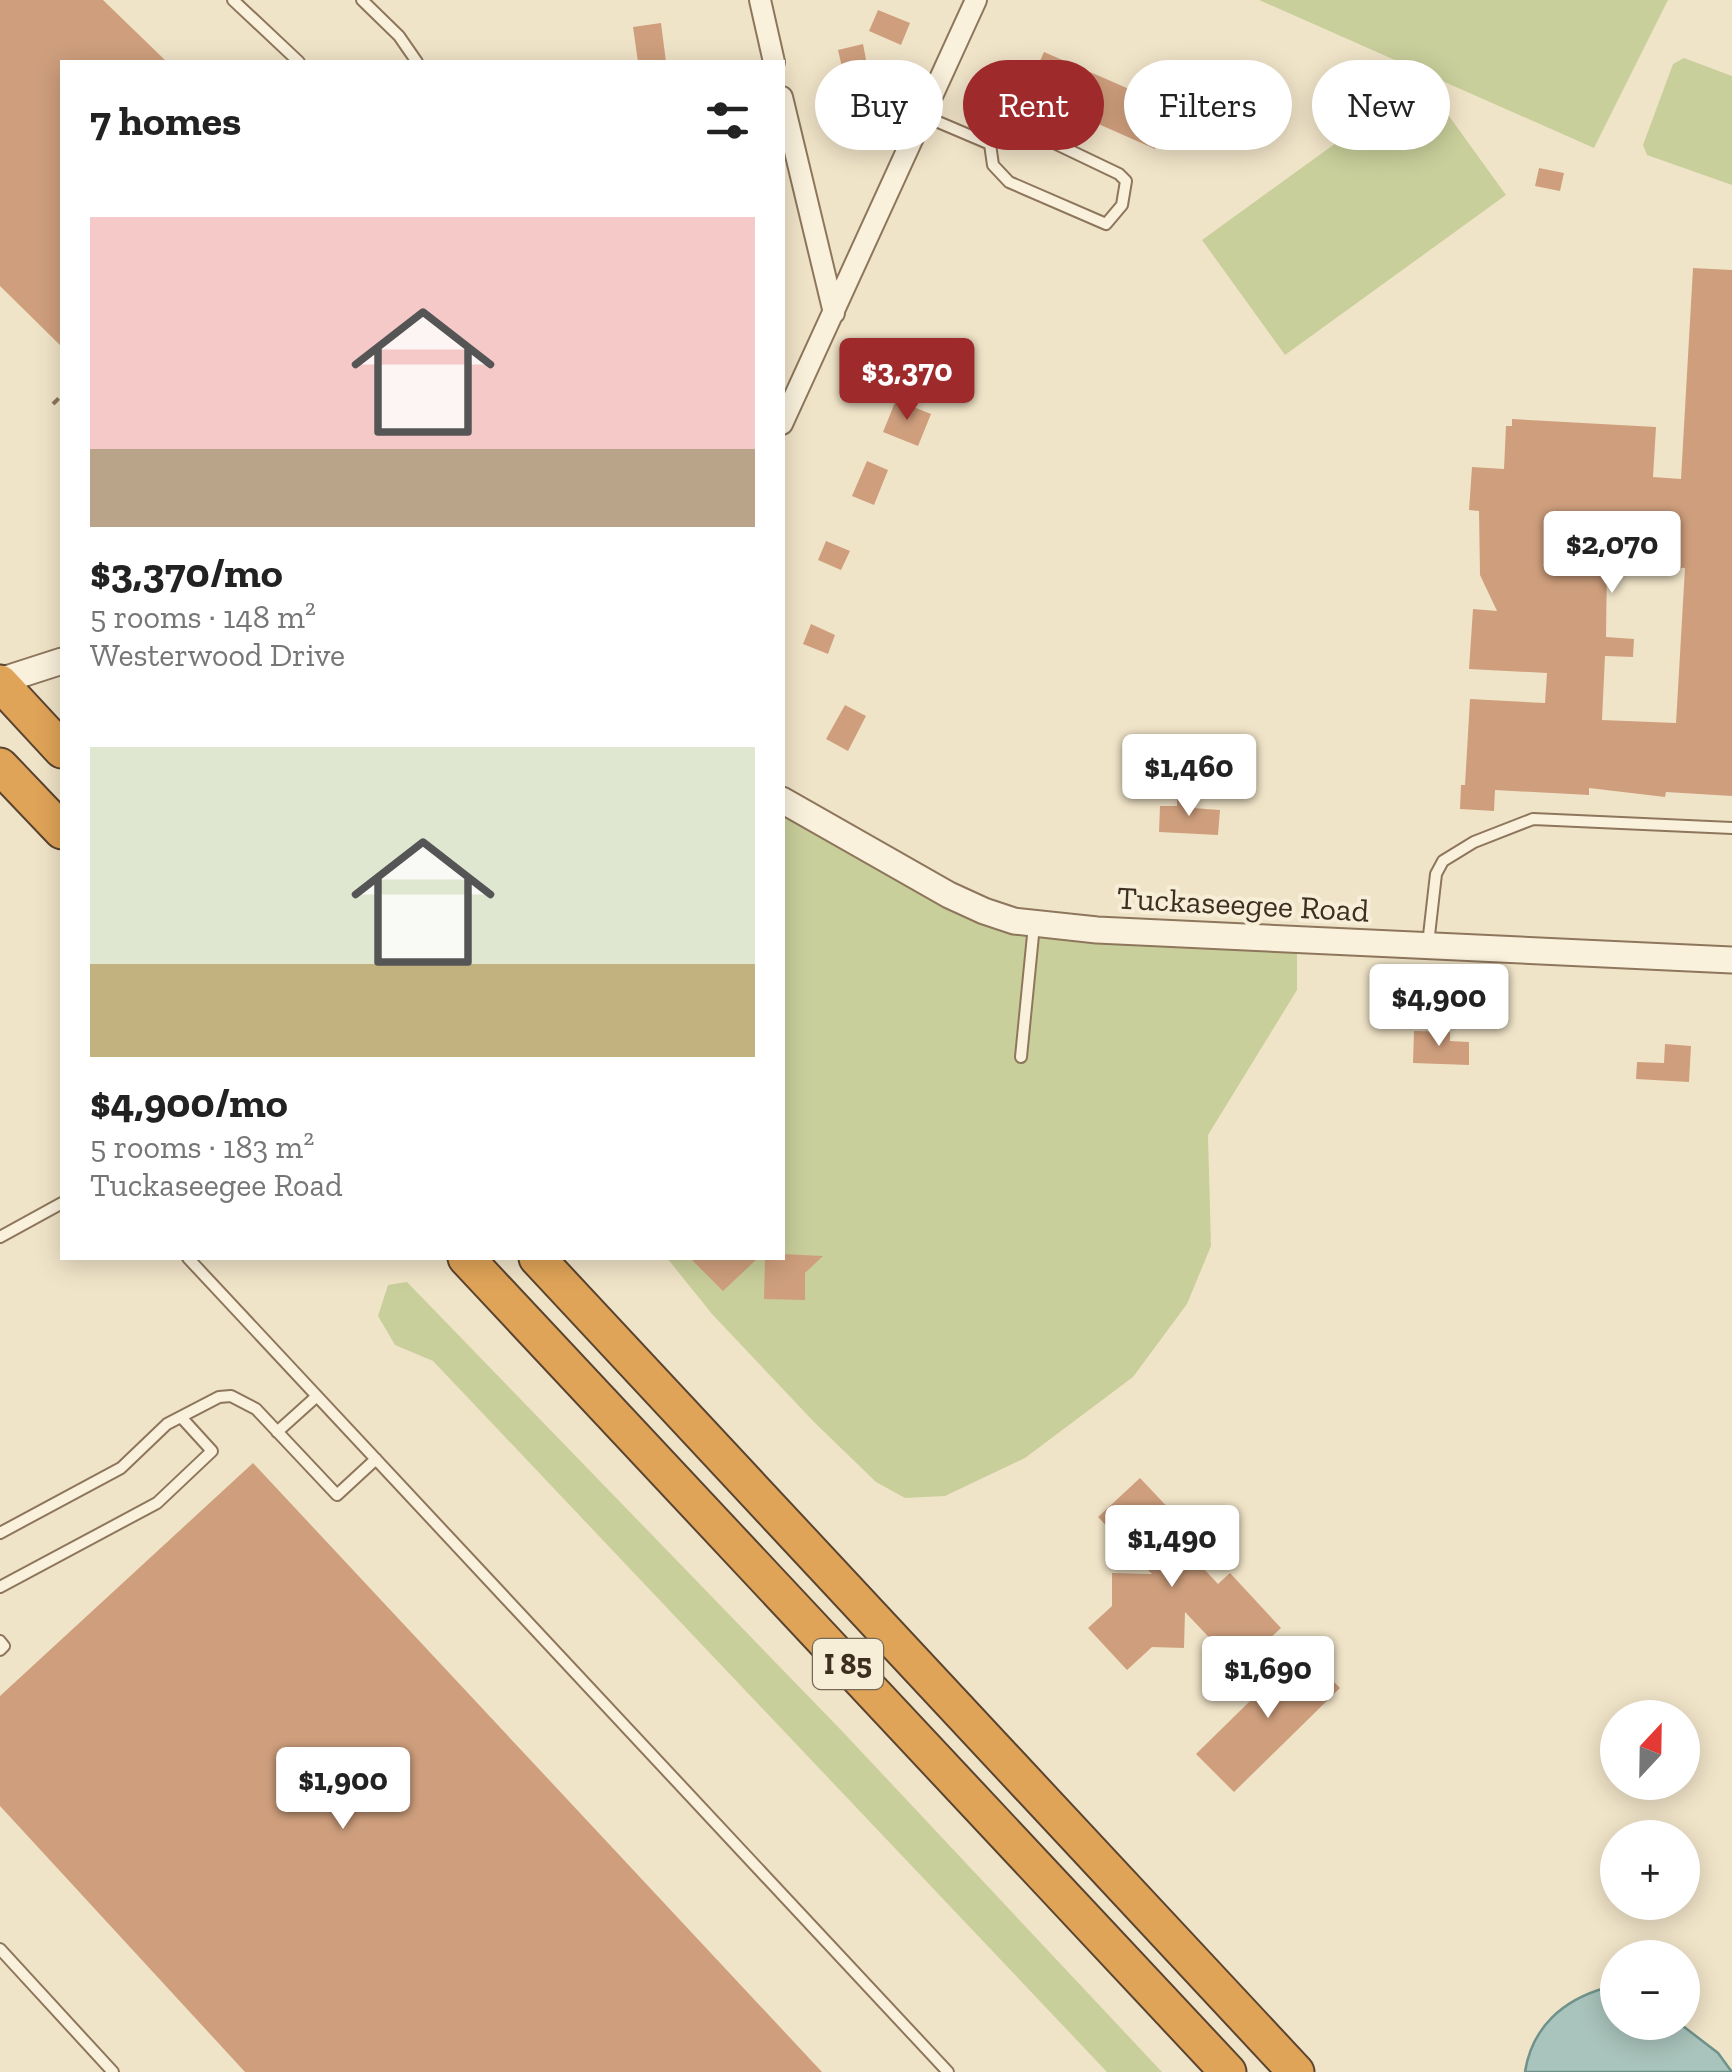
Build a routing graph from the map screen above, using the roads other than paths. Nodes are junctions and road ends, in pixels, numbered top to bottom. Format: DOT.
graph roads {
  1 [pos="232,0"];
  2 [pos="362,0"];
  3 [pos="760,0"];
  4 [pos="976,0"];
  5 [pos="297,60"];
  6 [pos="415,60"];
  7 [pos="774,60"];
  8 [pos="943,74"];
  9 [pos="785,109"];
  10 [pos="990,144"];
  11 [pos="908,150"];
  12 [pos="834,313"];
  13 [pos="790,390"];
  14 [pos="60,663"];
  15 [pos="0,682"];
  16 [pos="53,740"];
  17 [pos="0,766"];
  18 [pos="785,802"];
  19 [pos="1732,828"];
  20 [pos="60,830"];
  21 [pos="1034,924"];
  22 [pos="1428,946"];
  23 [pos="1732,960"];
  24 [pos="1021,1057"];
  25 [pos="60,1204"];
  26 [pos="0,1237"];
  27 [pos="190,1260"];
  28 [pos="468,1260"];
  29 [pos="539,1260"];
  30 [pos="318,1396"];
  31 [pos="180,1417"];
  32 [pos="278,1432"];
  33 [pos="376,1459"];
  34 [pos="0,1533"];
  35 [pos="0,1587"];
  36 [pos="0,1641"];
  37 [pos="0,1650"];
  38 [pos="0,1949"];
  39 [pos="113,2072"];
  40 [pos="948,2072"];
  41 [pos="1228,2072"];
  42 [pos="1296,2072"];
  1 -- 5 [label="lane"];
  2 -- 6 [label="lane"];
  3 -- 7 [label="street"];
  4 -- 8 [label="street"];
  9 -- 12 [label="street"];
  10 -- 10 [label="lane"];
  11 -- 12 [label="street"];
  12 -- 13 [label="street"];
  14 -- 15 [label="street"];
  15 -- 16 [label="highway"];
  17 -- 20 [label="highway"];
  18 -- 21 [label="street, Tuckaseegee Road"];
  19 -- 22 [label="lane"];
  21 -- 22 [label="street, Tuckaseegee Road"];
  21 -- 24 [label="lane"];
  22 -- 23 [label="street, Tuckaseegee Road"];
  25 -- 26 [label="lane"];
  27 -- 30 [label="lane"];
  28 -- 41 [label="highway, I 85"];
  29 -- 42 [label="highway, I 85"];
  30 -- 32 [label="lane"];
  30 -- 33 [label="lane"];
  31 -- 32 [label="lane"];
  31 -- 34 [label="lane"];
  31 -- 35 [label="lane"];
  32 -- 33 [label="lane"];
  33 -- 40 [label="lane"];
  36 -- 37 [label="lane"];
  38 -- 39 [label="lane"];
}
